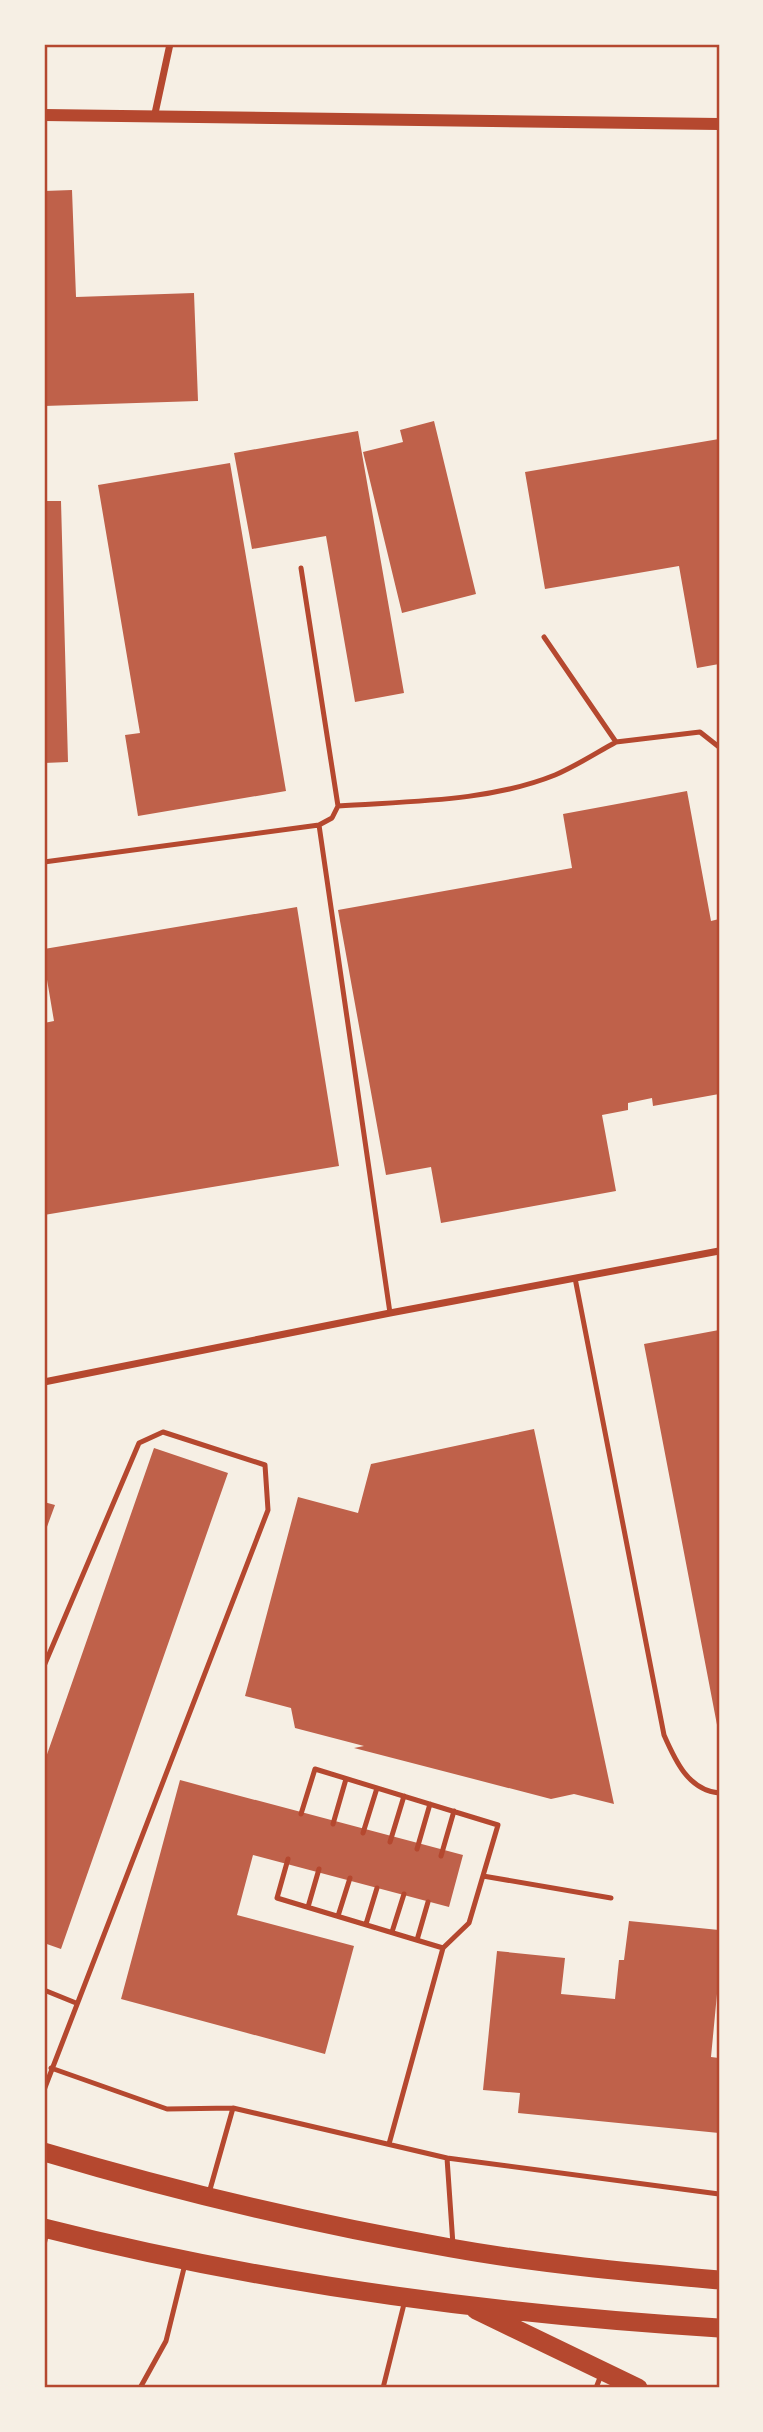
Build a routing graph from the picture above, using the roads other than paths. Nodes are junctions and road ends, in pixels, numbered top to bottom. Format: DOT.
graph roads {
  1 [pos="170,44"];
  2 [pos="44,115"];
  3 [pos="154,118"];
  4 [pos="719,124"];
  5 [pos="301,568"];
  6 [pos="544,638"];
  7 [pos="616,742"];
  8 [pos="719,747"];
  9 [pos="338,806"];
  10 [pos="319,825"];
  11 [pos="44,862"];
  12 [pos="719,1251"];
  13 [pos="575,1278"];
  14 [pos="390,1313"];
  15 [pos="44,1382"];
  16 [pos="44,1666"];
  17 [pos="346,1779"];
  18 [pos="377,1788"];
  19 [pos="719,1793"];
  20 [pos="404,1796"];
  21 [pos="430,1804"];
  22 [pos="454,1811"];
  23 [pos="301,1814"];
  24 [pos="333,1824"];
  25 [pos="363,1833"];
  26 [pos="390,1842"];
  27 [pos="417,1849"];
  28 [pos="441,1856"];
  29 [pos="288,1859"];
  30 [pos="319,1870"];
  31 [pos="483,1876"];
  32 [pos="350,1878"];
  33 [pos="377,1888"];
  34 [pos="404,1894"];
  35 [pos="611,1898"];
  36 [pos="428,1902"];
  37 [pos="308,1907"];
  38 [pos="338,1916"];
  39 [pos="366,1924"];
  40 [pos="392,1932"];
  41 [pos="417,1940"];
  42 [pos="443,1948"];
  43 [pos="44,1990"];
  44 [pos="76,2003"];
  45 [pos="51,2068"];
  46 [pos="44,2090"];
  47 [pos="233,2108"];
  48 [pos="388,2144"];
  49 [pos="44,2152"];
  50 [pos="447,2158"];
  51 [pos="719,2194"];
  52 [pos="207,2198"];
  53 [pos="45,2234"];
  54 [pos="453,2249"];
  55 [pos="186,2261"];
  56 [pos="719,2278"];
  57 [pos="406,2297"];
  58 [pos="463,2303"];
  59 [pos="719,2328"];
  60 [pos="599,2379"];
  61 [pos="140,2388"];
  62 [pos="383,2388"];
  63 [pos="638,2388"];
  1 -- 3 [label="street"];
  2 -- 3 [label="street"];
  3 -- 4 [label="street"];
  5 -- 9 [label="lane"];
  6 -- 7 [label="lane"];
  7 -- 8 [label="lane"];
  7 -- 9 [label="lane"];
  9 -- 10 [label="lane"];
  10 -- 11 [label="lane"];
  10 -- 14 [label="lane"];
  12 -- 13 [label="street"];
  13 -- 14 [label="street"];
  13 -- 19 [label="lane"];
  14 -- 15 [label="street"];
  16 -- 44 [label="lane"];
  17 -- 18 [label="lane"];
  17 -- 23 [label="lane"];
  17 -- 24 [label="lane"];
  18 -- 20 [label="lane"];
  18 -- 25 [label="lane"];
  20 -- 21 [label="lane"];
  20 -- 26 [label="lane"];
  21 -- 22 [label="lane"];
  21 -- 27 [label="lane"];
  22 -- 28 [label="lane"];
  22 -- 31 [label="lane"];
  29 -- 37 [label="lane"];
  30 -- 37 [label="lane"];
  31 -- 35 [label="lane"];
  31 -- 42 [label="lane"];
  32 -- 38 [label="lane"];
  33 -- 39 [label="lane"];
  34 -- 40 [label="lane"];
  36 -- 41 [label="lane"];
  37 -- 38 [label="lane"];
  38 -- 39 [label="lane"];
  39 -- 40 [label="lane"];
  40 -- 41 [label="lane"];
  41 -- 42 [label="lane"];
  42 -- 48 [label="lane"];
  43 -- 44 [label="lane"];
  44 -- 45 [label="lane"];
  45 -- 46 [label="lane"];
  45 -- 47 [label="lane"];
  47 -- 48 [label="lane"];
  47 -- 52 [label="lane"];
  48 -- 50 [label="lane"];
  49 -- 52 [label="highway"];
  50 -- 51 [label="lane"];
  50 -- 54 [label="lane"];
  52 -- 54 [label="highway"];
  53 -- 55 [label="highway"];
  54 -- 56 [label="highway"];
  55 -- 57 [label="highway"];
  55 -- 61 [label="lane"];
  57 -- 58 [label="highway"];
  57 -- 62 [label="lane"];
  58 -- 59 [label="highway"];
  58 -- 60 [label="highway"];
  60 -- 63 [label="highway"];
}
